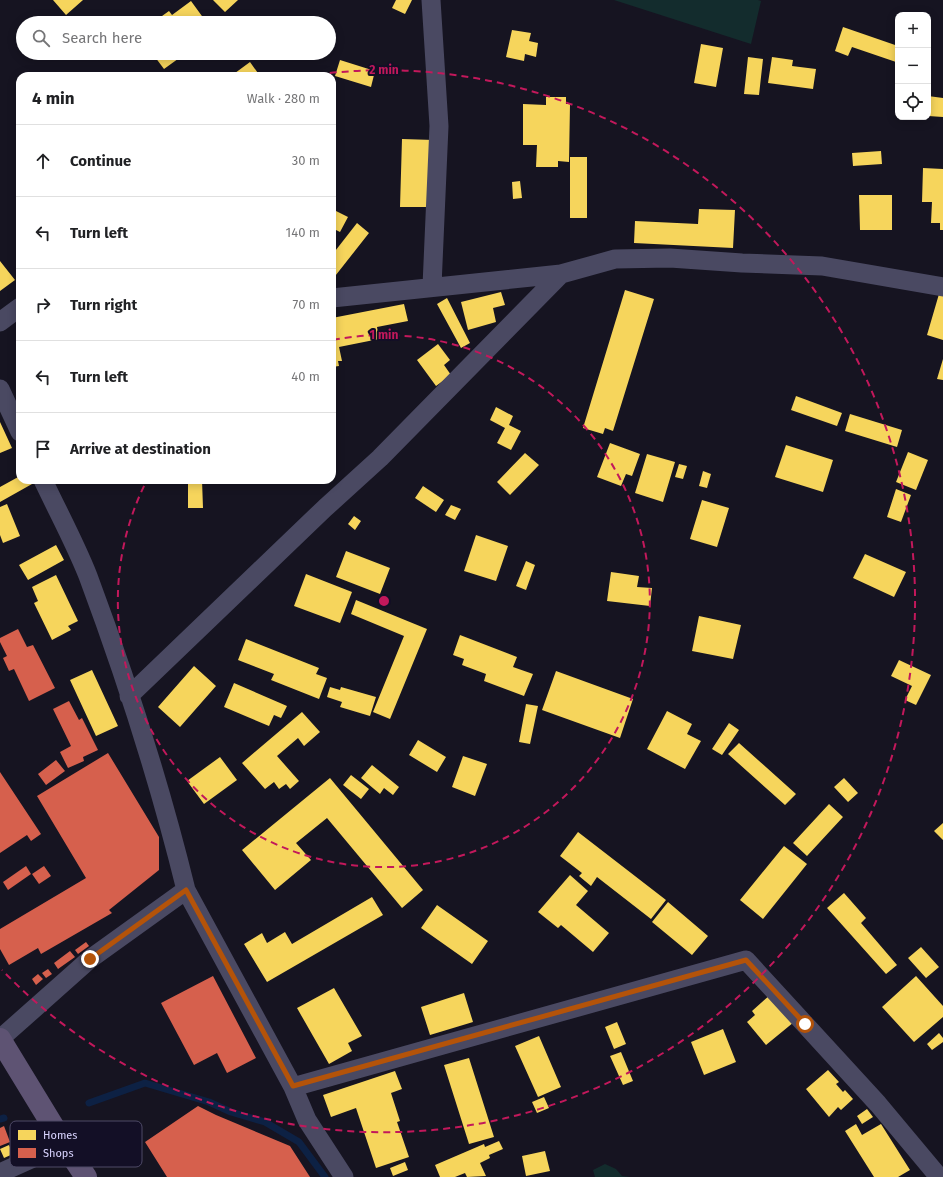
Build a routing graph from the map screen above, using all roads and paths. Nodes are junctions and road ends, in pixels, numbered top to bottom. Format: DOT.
graph roads {
  1 [pos="431,0"];
  2 [pos="561,274"];
  3 [pos="432,286"];
  4 [pos="943,288"];
  5 [pos="336,298"];
  6 [pos="16,311"];
  7 [pos="0,322"];
  8 [pos="0,390"];
  9 [pos="16,424"];
  10 [pos="45,484"];
  11 [pos="129,696"];
  12 [pos="186,890"];
  13 [pos="0,1039"];
  14 [pos="293,1086"];
  15 [pos="50,1121"];
  16 [pos="13,1167"];
  17 [pos="79,1167"];
  18 [pos="0,1173"];
  19 [pos="86,1177"];
  20 [pos="344,1177"];
  21 [pos="940,1177"];
  1 -- 3 [label="street"];
  2 -- 3 [label="street"];
  2 -- 4 [label="street"];
  2 -- 11 [label="street"];
  3 -- 5 [label="street"];
  6 -- 7 [label="street"];
  8 -- 9 [label="street"];
  10 -- 11 [label="street"];
  11 -- 12 [label="street"];
  12 -- 13 [label="street"];
  12 -- 14 [label="street"];
  13 -- 15 [label="main road"];
  14 -- 20 [label="street"];
  14 -- 21 [label="street"];
  16 -- 18 [label="street"];
  17 -- 19 [label="main road"];
}
